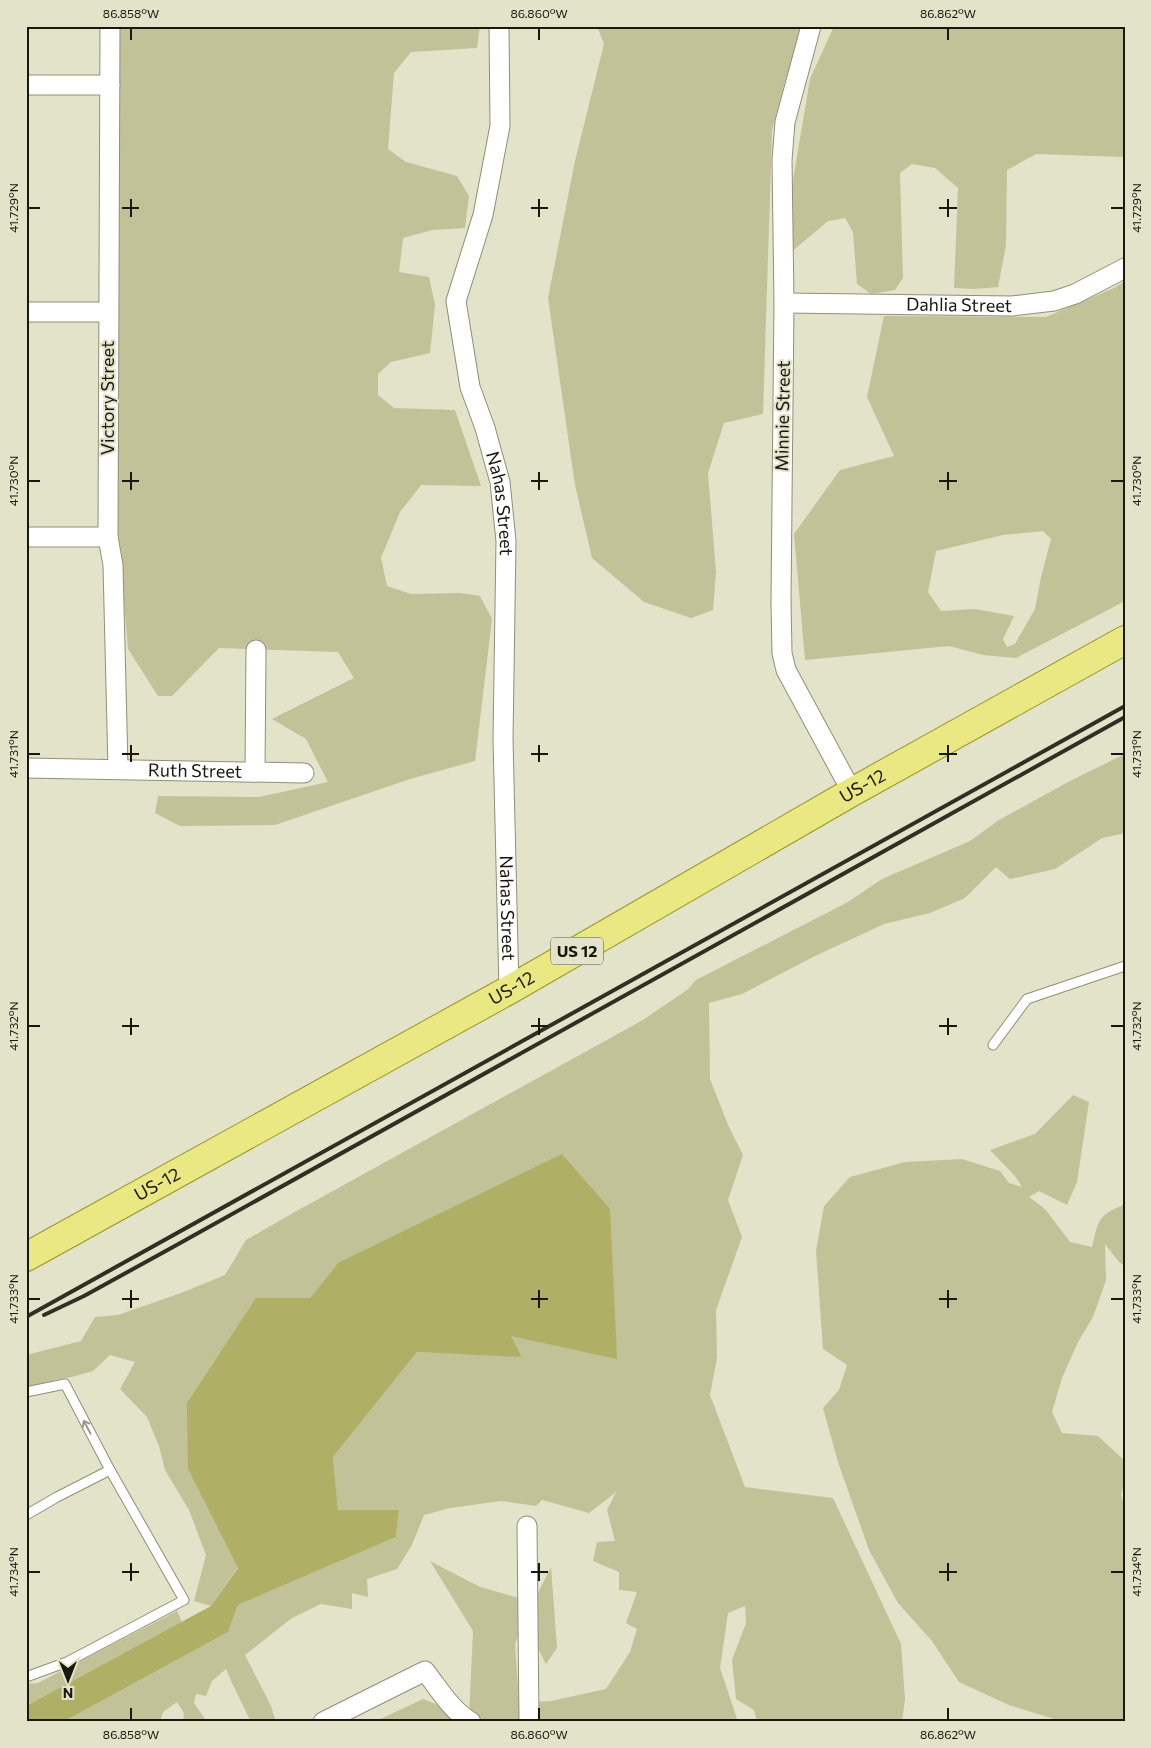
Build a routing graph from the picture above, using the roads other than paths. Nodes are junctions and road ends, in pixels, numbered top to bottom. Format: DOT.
graph roads {
  1 [pos="110,26"];
  2 [pos="499,26"];
  3 [pos="811,26"];
  4 [pos="26,85"];
  5 [pos="110,86"];
  6 [pos="1125,268"];
  7 [pos="784,303"];
  8 [pos="26,312"];
  9 [pos="108,312"];
  10 [pos="26,537"];
  11 [pos="108,537"];
  12 [pos="1125,640"];
  13 [pos="256,650"];
  14 [pos="26,768"];
  15 [pos="118,768"];
  16 [pos="255,772"];
  17 [pos="304,773"];
  18 [pos="852,792"];
  19 [pos="1125,966"];
  20 [pos="509,990"];
  21 [pos="993,1045"];
  22 [pos="26,1257"];
  23 [pos="26,1392"];
  24 [pos="110,1470"];
  25 [pos="26,1515"];
  26 [pos="527,1526"];
  27 [pos="26,1677"];
  28 [pos="322,1722"];
  29 [pos="471,1722"];
  30 [pos="529,1722"];
  1 -- 5 [label="street, Victory Street"];
  2 -- 20 [label="street, Nahas Street"];
  3 -- 7 [label="street, Minnie Street"];
  4 -- 5 [label="street"];
  5 -- 9 [label="street, Victory Street"];
  6 -- 7 [label="street, Dahlia Street"];
  7 -- 18 [label="street, Minnie Street"];
  8 -- 9 [label="street"];
  9 -- 11 [label="street, Victory Street"];
  10 -- 11 [label="street"];
  11 -- 15 [label="street, Victory Street"];
  12 -- 18 [label="main road, US-12 / US 12"];
  13 -- 16 [label="street"];
  14 -- 15 [label="street, Ruth Street"];
  15 -- 16 [label="street, Ruth Street"];
  16 -- 17 [label="street, Ruth Street"];
  18 -- 20 [label="main road, US-12 / US 12"];
  19 -- 21 [label="lane"];
  20 -- 22 [label="main road, US-12 / US 12"];
  24 -- 23 [label="lane, one-way"];
  24 -- 25 [label="lane"];
  24 -- 27 [label="lane"];
  26 -- 30 [label="street"];
  28 -- 29 [label="street"];
}
